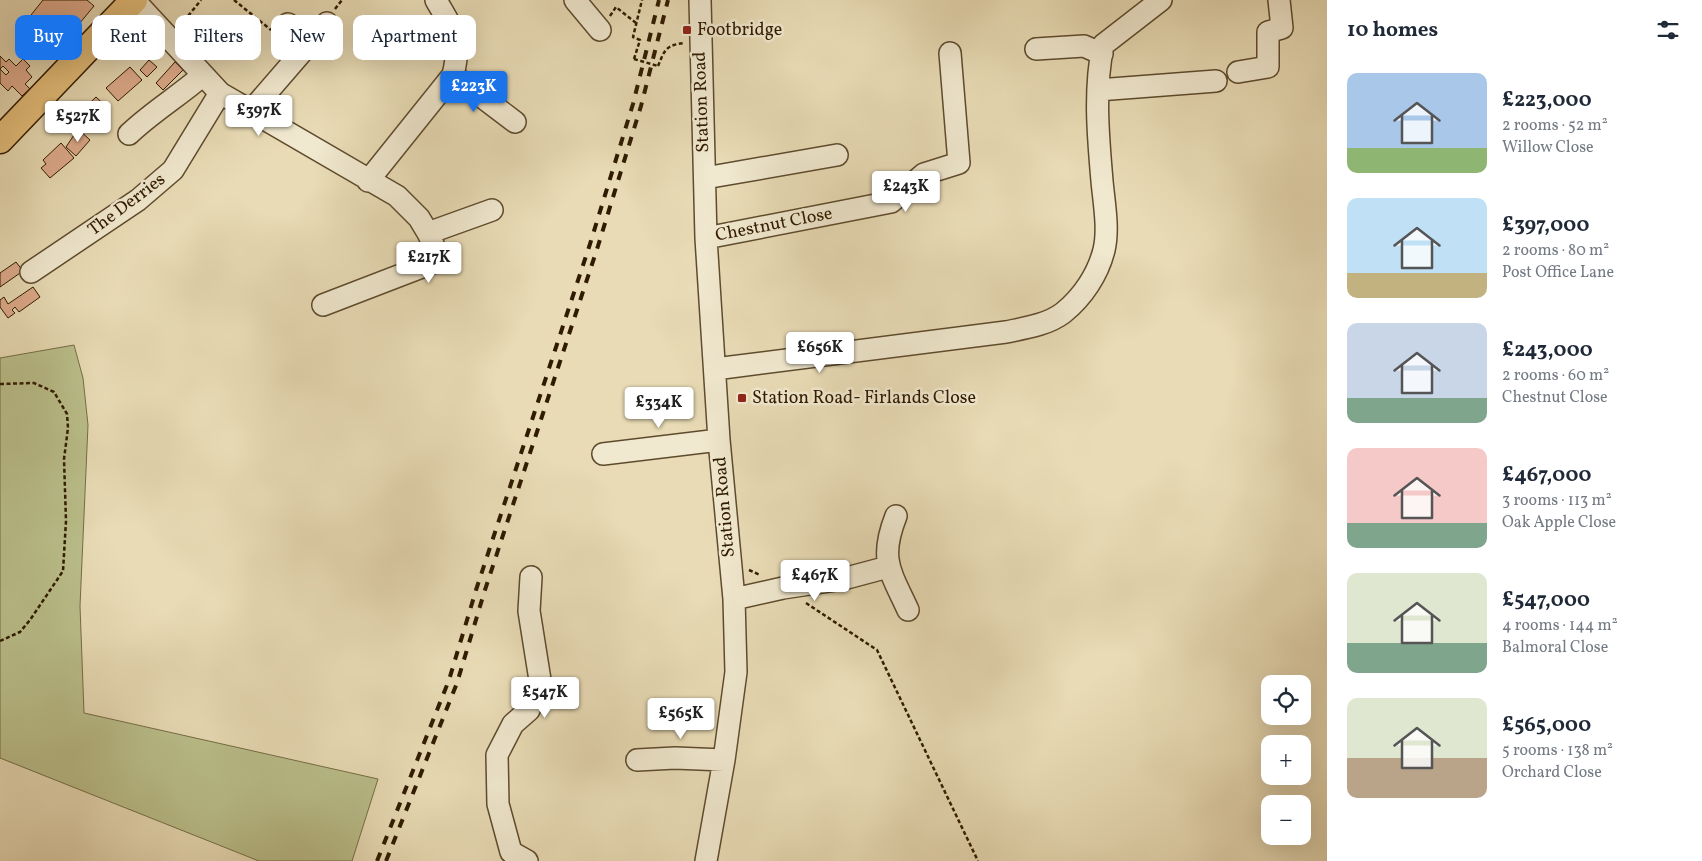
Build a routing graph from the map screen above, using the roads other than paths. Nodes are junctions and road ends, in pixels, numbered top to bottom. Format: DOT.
graph roads {
  1 [pos="134,0"];
  2 [pos="436,0"];
  3 [pos="575,0"];
  4 [pos="700,0"];
  5 [pos="1161,0"];
  6 [pos="1279,0"];
  7 [pos="600,30"];
  8 [pos="1036,49"];
  9 [pos="950,53"];
  10 [pos="1095,55"];
  11 [pos="296,60"];
  12 [pos="1238,72"];
  13 [pos="203,75"];
  14 [pos="453,75"];
  15 [pos="1216,81"];
  16 [pos="1098,90"];
  17 [pos="220,93"];
  18 [pos="251,112"];
  19 [pos="515,122"];
  20 [pos="129,134"];
  21 [pos="0,140"];
  22 [pos="837,154"];
  23 [pos="704,178"];
  24 [pos="368,181"];
  25 [pos="492,210"];
  26 [pos="428,232"];
  27 [pos="706,238"];
  28 [pos="31,272"];
  29 [pos="323,305"];
  30 [pos="715,369"];
  31 [pos="719,440"];
  32 [pos="603,454"];
  33 [pos="896,516"];
  34 [pos="888,567"];
  35 [pos="531,577"];
  36 [pos="734,599"];
  37 [pos="908,610"];
  38 [pos="637,760"];
  39 [pos="724,760"];
  40 [pos="526,861"];
  41 [pos="706,861"];
  1 -- 13 [label="street"];
  1 -- 21 [label="main road"];
  2 -- 14 [label="street"];
  3 -- 7 [label="street"];
  4 -- 23 [label="street, Station Road"];
  5 -- 10 [label="street"];
  6 -- 12 [label="street"];
  8 -- 10 [label="street"];
  9 -- 27 [label="street, Chestnut Close"];
  10 -- 16 [label="street"];
  11 -- 18 [label="street"];
  13 -- 17 [label="street"];
  13 -- 20 [label="street"];
  14 -- 19 [label="street"];
  14 -- 24 [label="street"];
  15 -- 16 [label="street"];
  16 -- 30 [label="street"];
  17 -- 18 [label="street"];
  17 -- 28 [label="street, The Derries"];
  18 -- 24 [label="street"];
  22 -- 23 [label="street"];
  23 -- 27 [label="street, Station Road"];
  24 -- 26 [label="street"];
  25 -- 26 [label="street"];
  26 -- 29 [label="street"];
  27 -- 30 [label="street, Station Road"];
  30 -- 31 [label="street, Station Road"];
  31 -- 32 [label="street"];
  31 -- 36 [label="street, Station Road"];
  33 -- 34 [label="street"];
  34 -- 36 [label="street"];
  34 -- 37 [label="street"];
  35 -- 40 [label="street"];
  36 -- 39 [label="street, Station Road"];
  38 -- 39 [label="street"];
  39 -- 41 [label="street, Station Road"];
}
